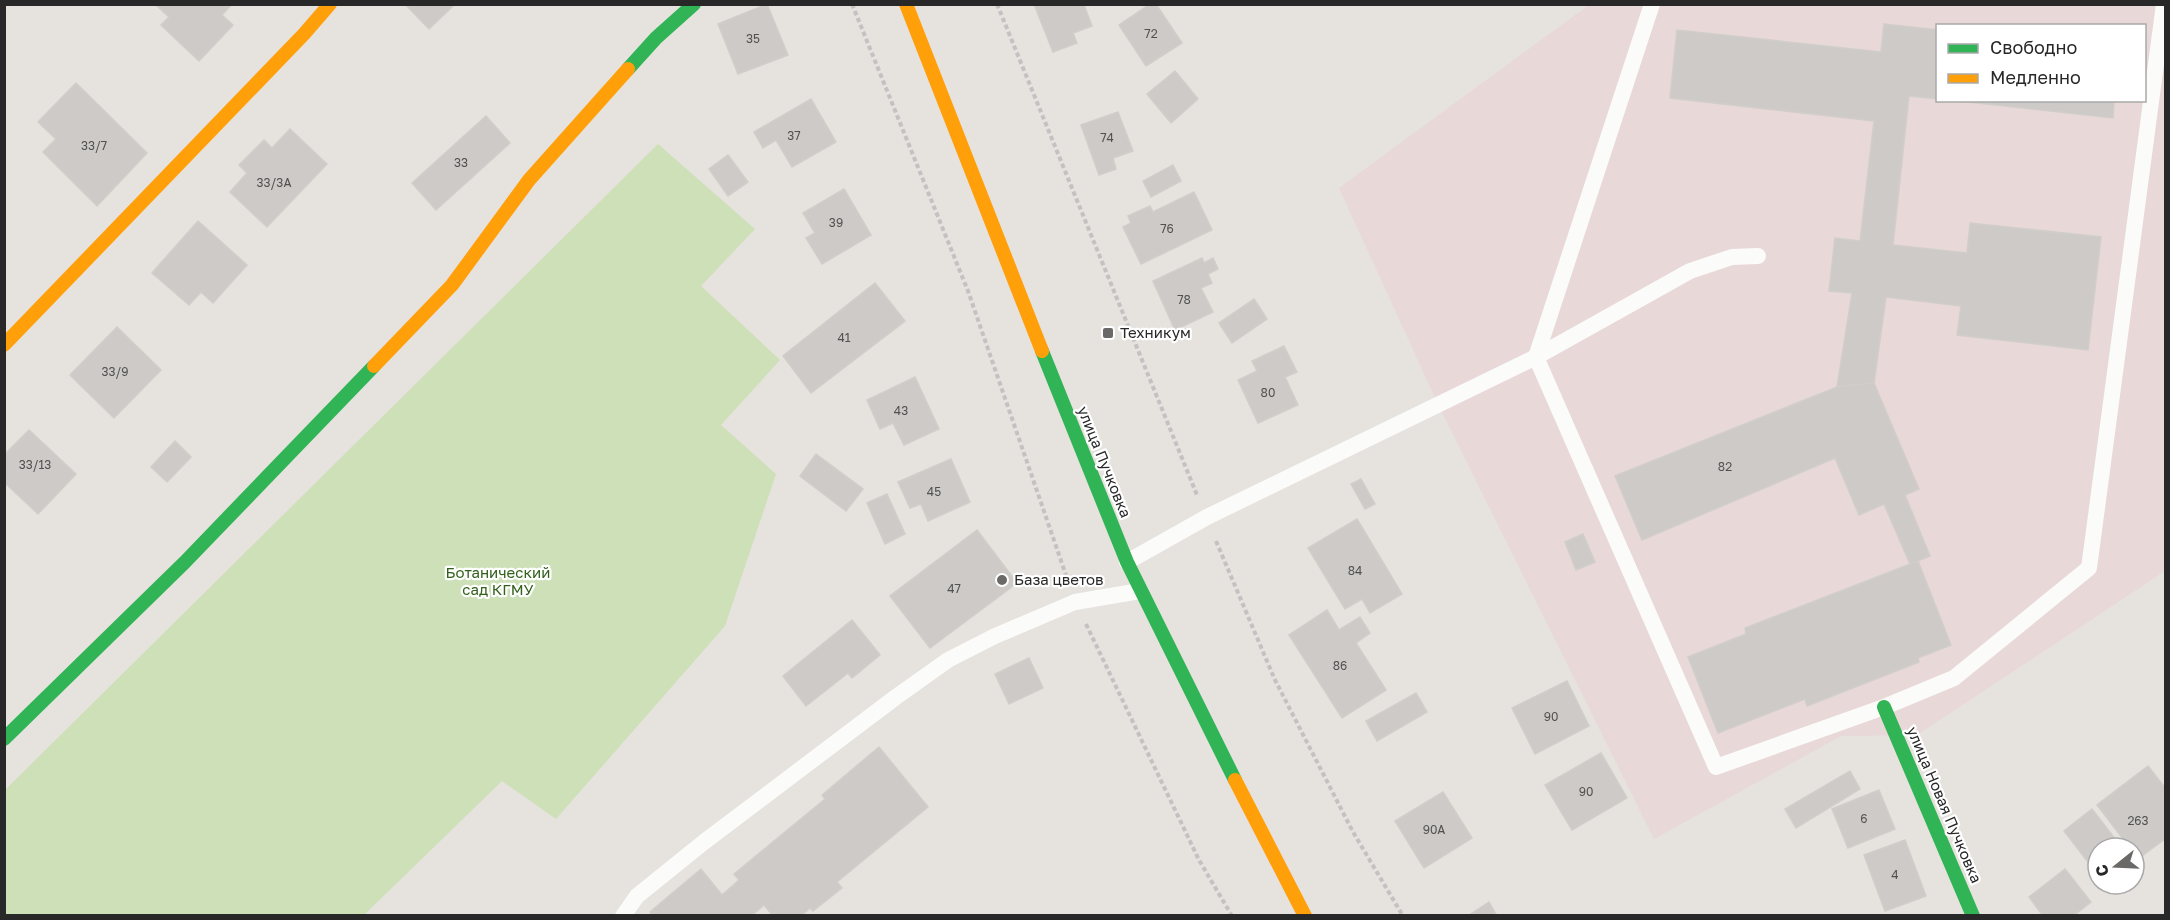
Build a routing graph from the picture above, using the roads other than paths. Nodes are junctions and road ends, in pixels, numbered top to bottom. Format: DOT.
graph roads {
  1 [pos="330,4"];
  2 [pos="694,4"];
  3 [pos="906,4"];
  4 [pos="1653,4"];
  5 [pos="2164,4"];
  6 [pos="1758,256"];
  7 [pos="4,345"];
  8 [pos="1536,357"];
  9 [pos="1127,562"];
  10 [pos="1140,591"];
  11 [pos="1884,707"];
  12 [pos="4,739"];
  13 [pos="623,915"];
  14 [pos="1305,915"];
  15 [pos="1973,915"];
  1 -- 7 [label="street"];
  2 -- 12 [label="street"];
  3 -- 9 [label="street, улица Пучковка"];
  4 -- 8 [label="lane"];
  5 -- 11 [label="lane"];
  6 -- 8 [label="lane"];
  8 -- 9 [label="lane"];
  8 -- 11 [label="lane"];
  9 -- 10 [label="street, улица Пучковка"];
  10 -- 13 [label="lane"];
  10 -- 14 [label="street, улица Пучковка"];
  11 -- 15 [label="street, улица Новая Пучковка"];
}
